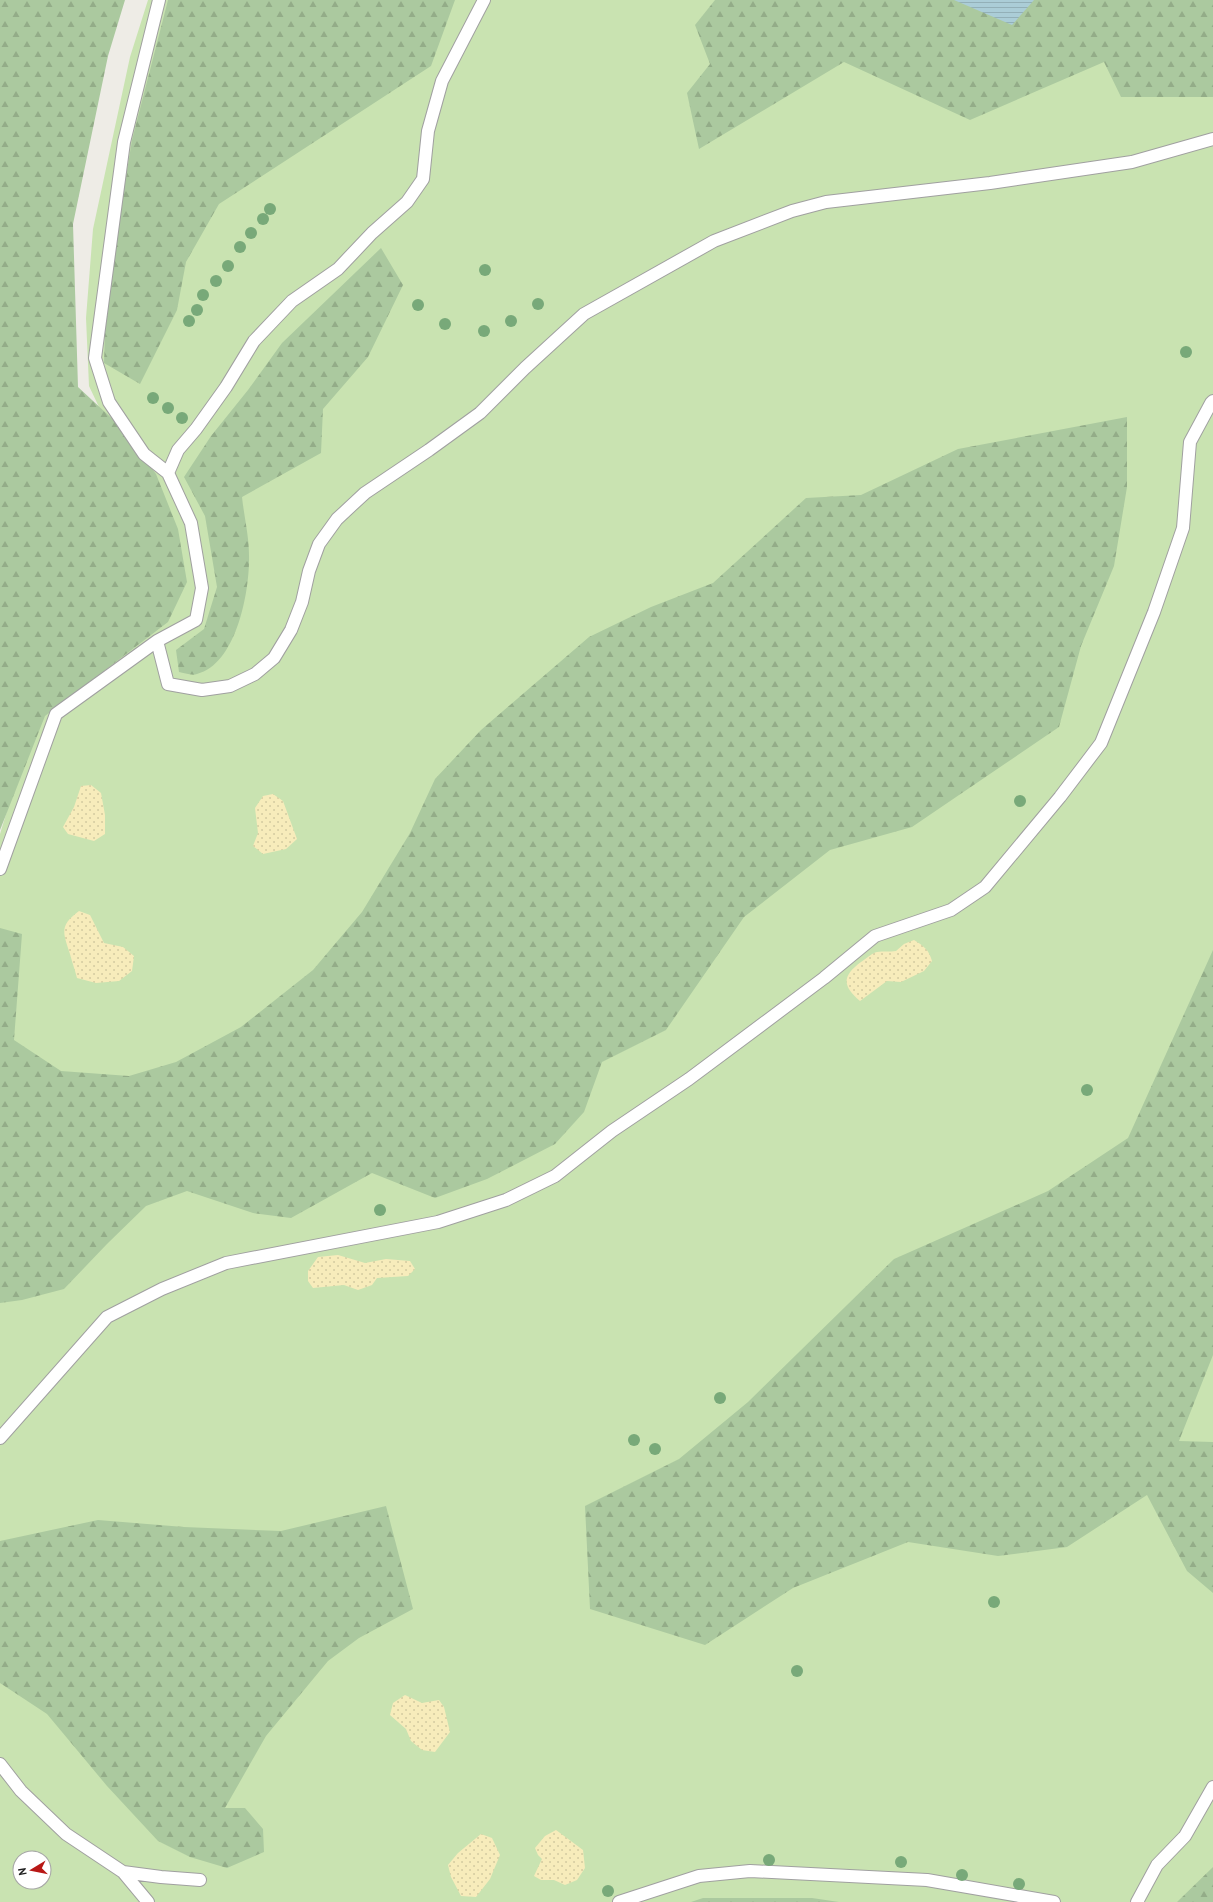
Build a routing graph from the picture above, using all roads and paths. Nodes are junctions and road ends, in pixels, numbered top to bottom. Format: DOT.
graph roads {
  1 [pos="159,0"];
  2 [pos="484,0"];
  3 [pos="1213,139"];
  4 [pos="1213,401"];
  5 [pos="168,473"];
  6 [pos="157,641"];
  7 [pos="0,869"];
  8 [pos="0,1438"];
  9 [pos="0,1764"];
  10 [pos="1213,1787"];
  11 [pos="124,1872"];
  12 [pos="200,1880"];
  13 [pos="148,1902"];
  14 [pos="619,1902"];
  15 [pos="1054,1902"];
  16 [pos="1136,1902"];
  1 -- 5 [label="lane"];
  2 -- 5 [label="lane"];
  3 -- 6 [label="lane"];
  4 -- 8 [label="lane"];
  5 -- 6 [label="lane"];
  6 -- 7 [label="lane"];
  9 -- 11 [label="lane"];
  10 -- 16 [label="lane"];
  11 -- 12 [label="lane"];
  11 -- 13 [label="lane"];
  14 -- 15 [label="lane"];
}
